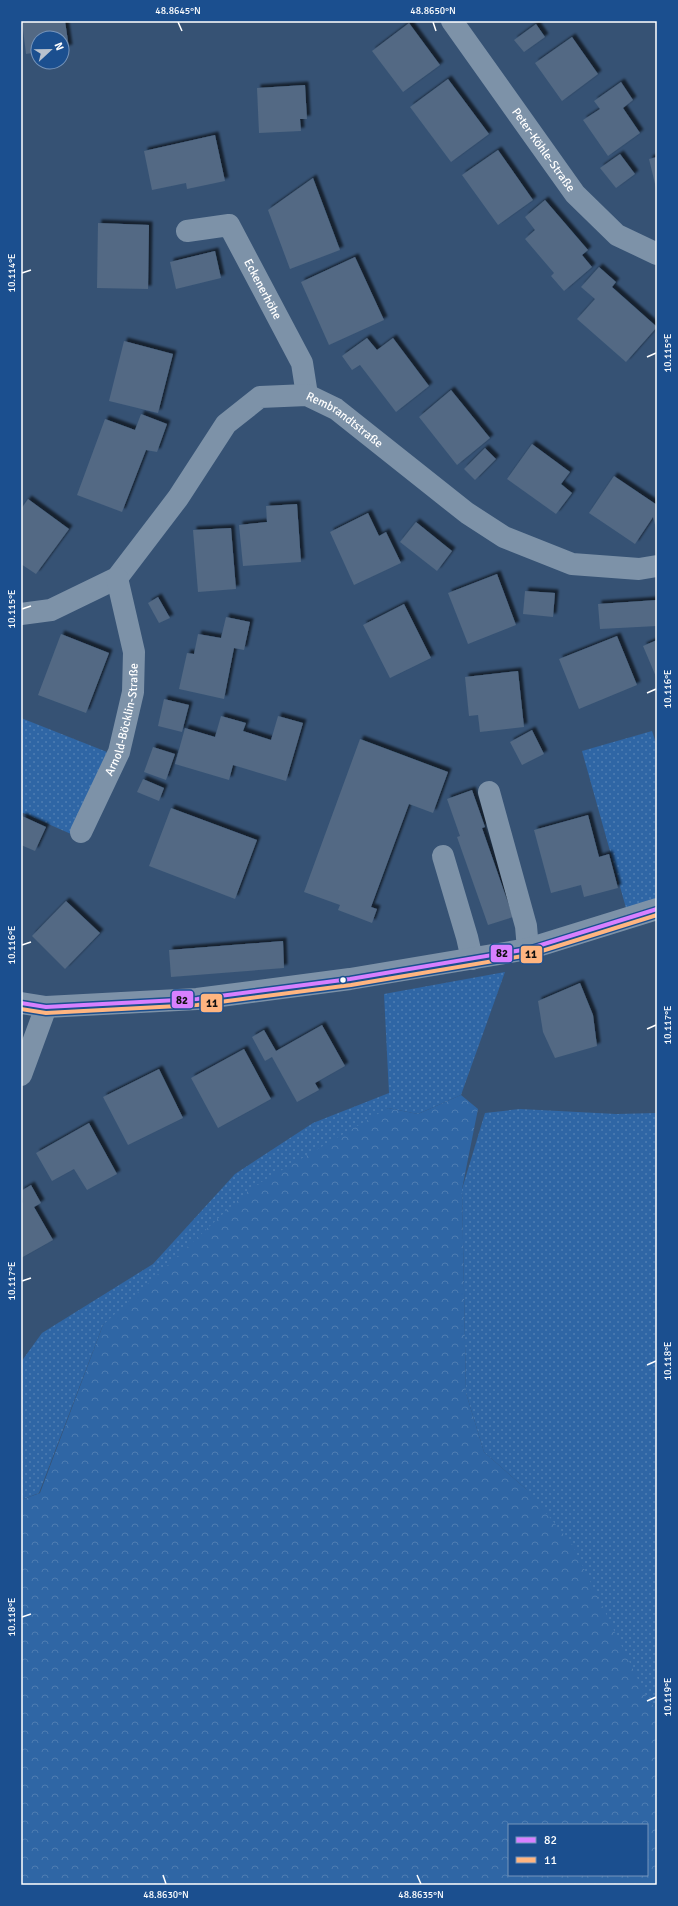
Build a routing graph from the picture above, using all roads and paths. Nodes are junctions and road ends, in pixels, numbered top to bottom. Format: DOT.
graph roads {
  1 [pos="452,21"];
  2 [pos="187,231"];
  3 [pos="657,254"];
  4 [pos="307,395"];
  5 [pos="657,566"];
  6 [pos="117,578"];
  7 [pos="21,614"];
  8 [pos="489,792"];
  9 [pos="81,832"];
  10 [pos="443,856"];
  11 [pos="657,909"];
  12 [pos="528,949"];
  13 [pos="472,958"];
  14 [pos="21,1003"];
  15 [pos="46,1007"];
  16 [pos="21,1075"];
  1 -- 3 [label="street, Peter-Köhle-Straße"];
  2 -- 4 [label="street, Eckenerhöhe"];
  4 -- 5 [label="street, Rembrandtstraße"];
  4 -- 6 [label="street, Rembrandtstraße"];
  6 -- 7 [label="street, Rembrandtstraße"];
  6 -- 9 [label="street, Arnold-Böcklin-Straße"];
  8 -- 12 [label="street"];
  10 -- 13 [label="street"];
  11 -- 12 [label="street"];
  12 -- 13 [label="street"];
  13 -- 15 [label="street"];
  14 -- 15 [label="street"];
  15 -- 16 [label="street"];
}
